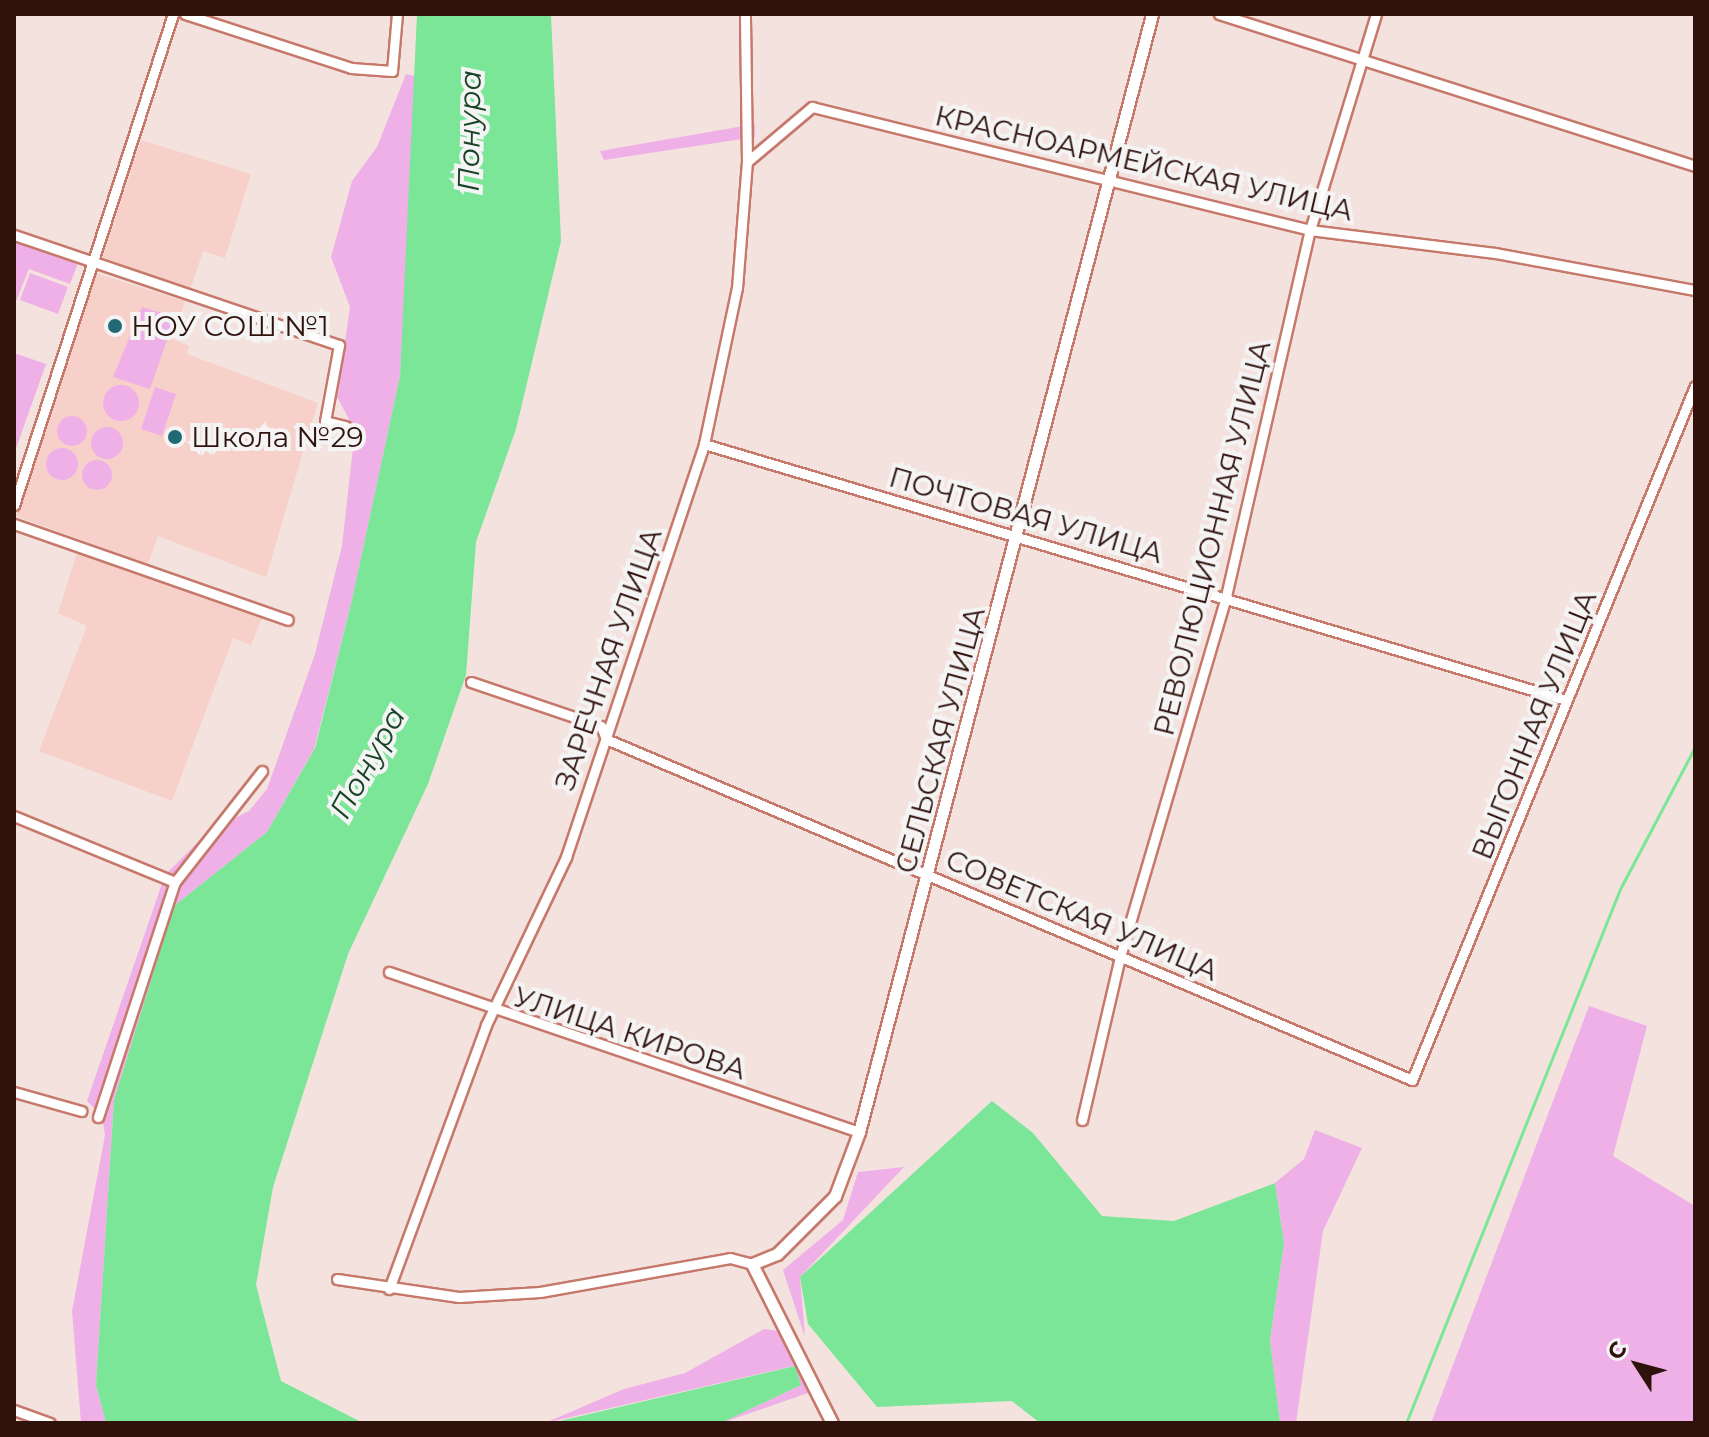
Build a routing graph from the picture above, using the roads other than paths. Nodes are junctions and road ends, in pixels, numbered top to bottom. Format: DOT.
graph roads {
  1 [pos="173,14"];
  2 [pos="185,14"];
  3 [pos="397,14"];
  4 [pos="745,14"];
  5 [pos="1152,14"];
  6 [pos="1219,14"];
  7 [pos="1376,14"];
  8 [pos="1360,60"];
  9 [pos="747,161"];
  10 [pos="1695,166"];
  11 [pos="1109,179"];
  12 [pos="1310,230"];
  13 [pos="14,235"];
  14 [pos="92,265"];
  15 [pos="1695,290"];
  16 [pos="1695,386"];
  17 [pos="345,426"];
  18 [pos="704,444"];
  19 [pos="14,505"];
  20 [pos="14,524"];
  21 [pos="1019,537"];
  22 [pos="1226,596"];
  23 [pos="288,620"];
  24 [pos="471,682"];
  25 [pos="1566,700"];
  26 [pos="606,739"];
  27 [pos="262,771"];
  28 [pos="14,816"];
  29 [pos="929,873"];
  30 [pos="175,882"];
  31 [pos="1120,957"];
  32 [pos="389,972"];
  33 [pos="497,1011"];
  34 [pos="1412,1080"];
  35 [pos="14,1092"];
  36 [pos="81,1111"];
  37 [pos="98,1117"];
  38 [pos="1082,1120"];
  39 [pos="859,1132"];
  40 [pos="752,1264"];
  41 [pos="337,1279"];
  42 [pos="389,1289"];
  43 [pos="14,1410"];
  44 [pos="832,1421"];
  45 [pos="50,1423"];
  1 -- 14 [label="street"];
  2 -- 3 [label="street"];
  4 -- 9 [label="street, ЗАРЕЧНАЯ УЛИЦА"];
  5 -- 11 [label="street, СЕЛЬСКАЯ УЛИЦА"];
  6 -- 8 [label="street"];
  7 -- 8 [label="street, РЕВОЛЮЦИОННАЯ УЛИЦА"];
  8 -- 10 [label="street"];
  8 -- 12 [label="street, РЕВОЛЮЦИОННАЯ УЛИЦА"];
  9 -- 11 [label="street, КРАСНОАРМЕЙСКАЯ УЛИЦА"];
  9 -- 18 [label="street, ЗАРЕЧНАЯ УЛИЦА"];
  11 -- 12 [label="street, КРАСНОАРМЕЙСКАЯ УЛИЦА"];
  11 -- 21 [label="street, СЕЛЬСКАЯ УЛИЦА"];
  12 -- 15 [label="street, КРАСНОАРМЕЙСКАЯ УЛИЦА"];
  12 -- 22 [label="street, РЕВОЛЮЦИОННАЯ УЛИЦА"];
  13 -- 14 [label="street"];
  14 -- 17 [label="street"];
  14 -- 19 [label="street"];
  16 -- 25 [label="street, ВЫГОННАЯ УЛИЦА"];
  18 -- 21 [label="street, ПОЧТОВАЯ УЛИЦА"];
  18 -- 26 [label="street, ЗАРЕЧНАЯ УЛИЦА"];
  20 -- 23 [label="street"];
  21 -- 22 [label="street, ПОЧТОВАЯ УЛИЦА"];
  21 -- 29 [label="street, СЕЛЬСКАЯ УЛИЦА"];
  22 -- 25 [label="street, ПОЧТОВАЯ УЛИЦА"];
  22 -- 31 [label="street, РЕВОЛЮЦИОННАЯ УЛИЦА"];
  24 -- 26 [label="street, СОВЕТСКАЯ УЛИЦА"];
  25 -- 34 [label="street, ВЫГОННАЯ УЛИЦА"];
  26 -- 29 [label="street, СОВЕТСКАЯ УЛИЦА"];
  26 -- 33 [label="street, ЗАРЕЧНАЯ УЛИЦА"];
  27 -- 30 [label="street"];
  28 -- 30 [label="street"];
  29 -- 31 [label="street, СОВЕТСКАЯ УЛИЦА"];
  29 -- 39 [label="street, СЕЛЬСКАЯ УЛИЦА"];
  30 -- 37 [label="street"];
  31 -- 34 [label="street, СОВЕТСКАЯ УЛИЦА"];
  31 -- 38 [label="street, РЕВОЛЮЦИОННАЯ УЛИЦА"];
  32 -- 33 [label="street, УЛИЦА КИРОВА"];
  33 -- 39 [label="street, УЛИЦА КИРОВА"];
  33 -- 42 [label="street, ЗАРЕЧНАЯ УЛИЦА"];
  35 -- 36 [label="street"];
  39 -- 40 [label="street, СЕЛЬСКАЯ УЛИЦА"];
  40 -- 42 [label="street"];
  40 -- 44 [label="street"];
  41 -- 42 [label="street"];
  43 -- 45 [label="street"];
}
